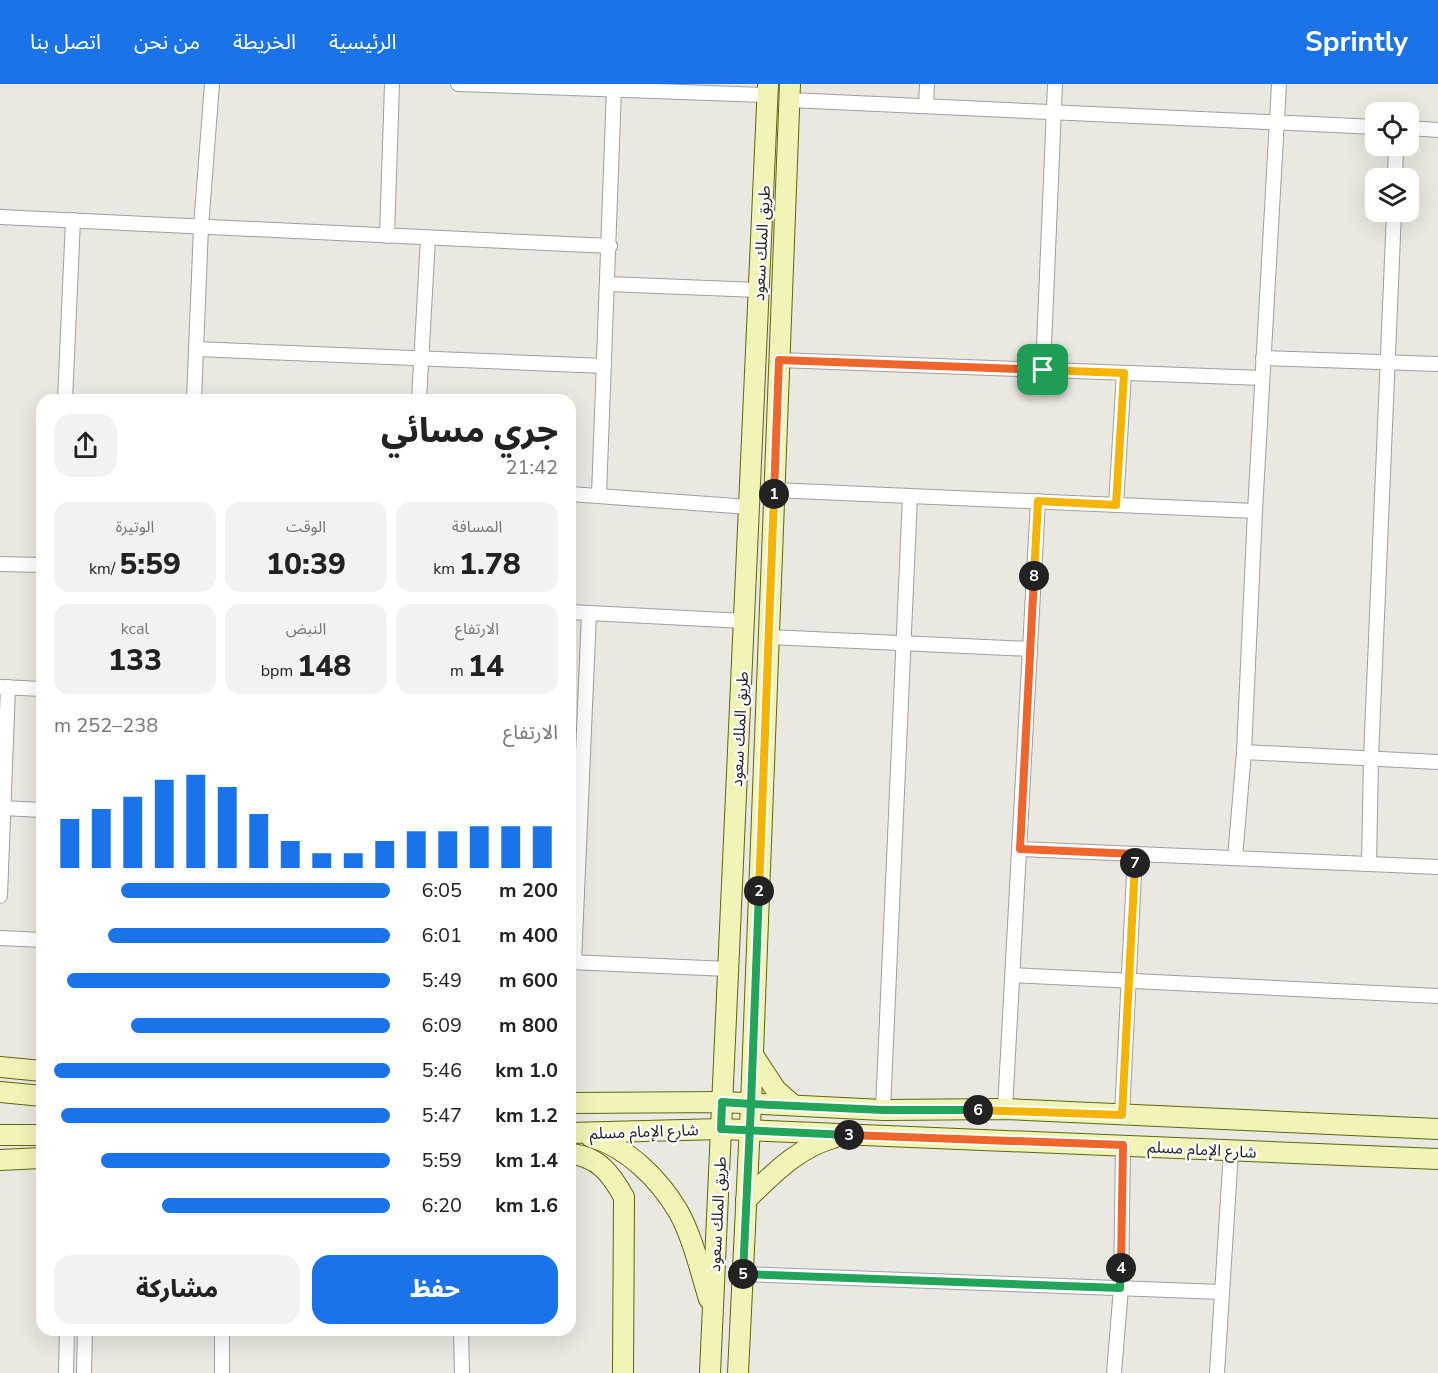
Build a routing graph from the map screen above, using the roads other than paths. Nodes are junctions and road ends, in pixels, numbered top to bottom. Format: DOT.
graph roads {
  1 [pos="212,84"];
  2 [pos="392,84"];
  3 [pos="458,84"];
  4 [pos="927,84"];
  5 [pos="1055,84"];
  6 [pos="1279,84"];
  7 [pos="614,89"];
  8 [pos="767,90"];
  9 [pos="790,92"];
  10 [pos="926,106"];
  11 [pos="1054,112"];
  12 [pos="1276,122"];
  13 [pos="1365,126"];
  14 [pos="1419,129"];
  15 [pos="1438,130"];
  16 [pos="0,217"];
  17 [pos="74,220"];
  18 [pos="1394,222"];
  19 [pos="201,227"];
  20 [pos="387,236"];
  21 [pos="428,238"];
  22 [pos="610,246"];
  23 [pos="608,284"];
  24 [pos="758,290"];
  25 [pos="196,349"];
  26 [pos="420,358"];
  27 [pos="1263,358"];
  28 [pos="779,360"];
  29 [pos="1388,362"];
  30 [pos="1438,364"];
  31 [pos="604,366"];
  32 [pos="1043,370"];
  33 [pos="1124,373"];
  34 [pos="1262,378"];
  35 [pos="65,394"];
  36 [pos="194,394"];
  37 [pos="419,394"];
  38 [pos="774,490"];
  39 [pos="576,494"];
  40 [pos="599,495"];
  41 [pos="910,496"];
  42 [pos="1038,501"];
  43 [pos="1116,505"];
  44 [pos="749,507"];
  45 [pos="1255,511"];
  46 [pos="0,564"];
  47 [pos="36,566"];
  48 [pos="576,612"];
  49 [pos="589,613"];
  50 [pos="744,621"];
  51 [pos="769,637"];
  52 [pos="904,643"];
  53 [pos="1030,649"];
  54 [pos="4,687"];
  55 [pos="36,689"];
  56 [pos="1244,752"];
  57 [pos="1371,758"];
  58 [pos="1438,762"];
  59 [pos="2,781"];
  60 [pos="3,808"];
  61 [pos="36,810"];
  62 [pos="1020,849"];
  63 [pos="1135,854"];
  64 [pos="1235,858"];
  65 [pos="1369,864"];
  66 [pos="1438,867"];
  67 [pos="576,880"];
  68 [pos="0,896"];
  69 [pos="0,938"];
  70 [pos="36,940"];
  71 [pos="576,962"];
  72 [pos="728,969"];
  73 [pos="1013,975"];
  74 [pos="1128,981"];
  75 [pos="1438,996"];
  76 [pos="753,1055"];
  77 [pos="0,1067"];
  78 [pos="36,1070"];
  79 [pos="0,1092"];
  80 [pos="36,1095"];
  81 [pos="722,1102"];
  82 [pos="576,1103"];
  83 [pos="751,1104"];
  84 [pos="793,1105"];
  85 [pos="883,1110"];
  86 [pos="1005,1110"];
  87 [pos="1122,1115"];
  88 [pos="721,1129"];
  89 [pos="1438,1129"];
  90 [pos="748,1132"];
  91 [pos="576,1133"];
  92 [pos="576,1134"];
  93 [pos="0,1135"];
  94 [pos="36,1135"];
  95 [pos="844,1135"];
  96 [pos="1123,1145"];
  97 [pos="1231,1150"];
  98 [pos="576,1154"];
  99 [pos="36,1158"];
  100 [pos="1438,1159"];
  101 [pos="0,1160"];
  102 [pos="746,1200"];
  103 [pos="742,1274"];
  104 [pos="1120,1288"];
  105 [pos="1221,1292"];
  106 [pos="713,1313"];
  107 [pos="67,1336"];
  108 [pos="85,1336"];
  109 [pos="222,1336"];
  110 [pos="461,1336"];
  111 [pos="66,1373"];
  112 [pos="84,1373"];
  113 [pos="222,1373"];
  114 [pos="462,1373"];
  115 [pos="624,1373"];
  116 [pos="710,1373"];
  117 [pos="738,1373"];
  118 [pos="1114,1373"];
  119 [pos="1217,1373"];
  1 -- 19 [label="street"];
  2 -- 20 [label="street"];
  3 -- 7 [label="street"];
  4 -- 10 [label="street"];
  5 -- 11 [label="street"];
  6 -- 12 [label="street"];
  7 -- 8 [label="street"];
  7 -- 22 [label="street"];
  8 -- 24 [label="main road, طريق الملك سعود"];
  9 -- 10 [label="street"];
  9 -- 28 [label="main road, طريق الملك سعود"];
  10 -- 11 [label="street"];
  11 -- 12 [label="street"];
  11 -- 32 [label="street"];
  12 -- 13 [label="street"];
  12 -- 27 [label="street"];
  14 -- 15 [label="street"];
  16 -- 17 [label="street"];
  17 -- 19 [label="street"];
  17 -- 35 [label="street"];
  18 -- 29 [label="street"];
  19 -- 20 [label="street"];
  19 -- 25 [label="street"];
  20 -- 21 [label="street"];
  21 -- 22 [label="street"];
  21 -- 26 [label="street"];
  22 -- 23 [label="street"];
  23 -- 24 [label="street"];
  23 -- 31 [label="street"];
  24 -- 44 [label="main road, طريق الملك سعود"];
  25 -- 26 [label="street"];
  25 -- 36 [label="street"];
  26 -- 31 [label="street"];
  26 -- 37 [label="street"];
  27 -- 29 [label="street"];
  27 -- 34 [label="street"];
  28 -- 32 [label="street"];
  28 -- 38 [label="main road, طريق الملك سعود"];
  29 -- 30 [label="street"];
  29 -- 57 [label="street"];
  31 -- 40 [label="street"];
  32 -- 33 [label="street"];
  33 -- 34 [label="street"];
  33 -- 43 [label="street"];
  34 -- 45 [label="street"];
  38 -- 41 [label="street"];
  38 -- 51 [label="main road, طريق الملك سعود"];
  39 -- 40 [label="street"];
  40 -- 44 [label="street"];
  41 -- 42 [label="street"];
  41 -- 52 [label="street"];
  42 -- 43 [label="street"];
  42 -- 53 [label="street"];
  43 -- 45 [label="street"];
  44 -- 50 [label="main road, طريق الملك سعود"];
  45 -- 56 [label="street"];
  46 -- 47 [label="street"];
  48 -- 49 [label="street"];
  49 -- 50 [label="street"];
  49 -- 67 [label="street"];
  50 -- 72 [label="main road, طريق الملك سعود"];
  51 -- 52 [label="street"];
  51 -- 76 [label="main road, طريق الملك سعود"];
  52 -- 53 [label="street"];
  52 -- 85 [label="street"];
  53 -- 62 [label="street"];
  54 -- 55 [label="street"];
  54 -- 59 [label="street"];
  56 -- 57 [label="street"];
  56 -- 64 [label="street"];
  57 -- 58 [label="street"];
  57 -- 65 [label="street"];
  59 -- 60 [label="street"];
  60 -- 61 [label="street"];
  60 -- 68 [label="street"];
  62 -- 63 [label="street"];
  62 -- 73 [label="street"];
  63 -- 64 [label="street"];
  63 -- 74 [label="street"];
  64 -- 65 [label="street"];
  65 -- 66 [label="street"];
  69 -- 70 [label="street"];
  71 -- 72 [label="street"];
  72 -- 81 [label="main road, طريق الملك سعود"];
  73 -- 74 [label="street"];
  73 -- 86 [label="street"];
  74 -- 75 [label="street"];
  74 -- 87 [label="street"];
  76 -- 83 [label="main road, طريق الملك سعود"];
  76 -- 84 [label="main road"];
  77 -- 78 [label="main road"];
  79 -- 80 [label="main road"];
  81 -- 82 [label="main road, شارع الإمام مسلم"];
  81 -- 83 [label="main road, شارع الإمام مسلم"];
  81 -- 88 [label="main road, طريق الملك سعود"];
  83 -- 84 [label="main road, شارع الإمام مسلم"];
  83 -- 90 [label="main road, طريق الملك سعود"];
  84 -- 85 [label="main road, شارع الإمام مسلم"];
  85 -- 86 [label="main road, شارع الإمام مسلم"];
  86 -- 87 [label="main road, شارع الإمام مسلم"];
  87 -- 89 [label="main road, شارع الإمام مسلم"];
  88 -- 90 [label="main road, شارع الإمام مسلم"];
  88 -- 91 [label="main road, شارع الإمام مسلم"];
  88 -- 106 [label="main road, طريق الملك سعود"];
  90 -- 95 [label="main road, شارع الإمام مسلم"];
  90 -- 102 [label="main road, طريق الملك سعود"];
  92 -- 106 [label="main road"];
  93 -- 94 [label="main road"];
  95 -- 96 [label="main road, شارع الإمام مسلم"];
  95 -- 102 [label="main road"];
  96 -- 97 [label="main road, شارع الإمام مسلم"];
  96 -- 104 [label="street"];
  97 -- 100 [label="main road, شارع الإمام مسلم"];
  97 -- 105 [label="street"];
  98 -- 115 [label="main road"];
  99 -- 101 [label="main road"];
  102 -- 103 [label="main road, طريق الملك سعود"];
  103 -- 104 [label="street"];
  103 -- 117 [label="main road, طريق الملك سعود"];
  104 -- 105 [label="street"];
  104 -- 118 [label="street"];
  105 -- 119 [label="street"];
  106 -- 116 [label="main road, طريق الملك سعود"];
  107 -- 111 [label="street"];
  108 -- 112 [label="street"];
  109 -- 113 [label="street"];
  110 -- 114 [label="street"];
}
